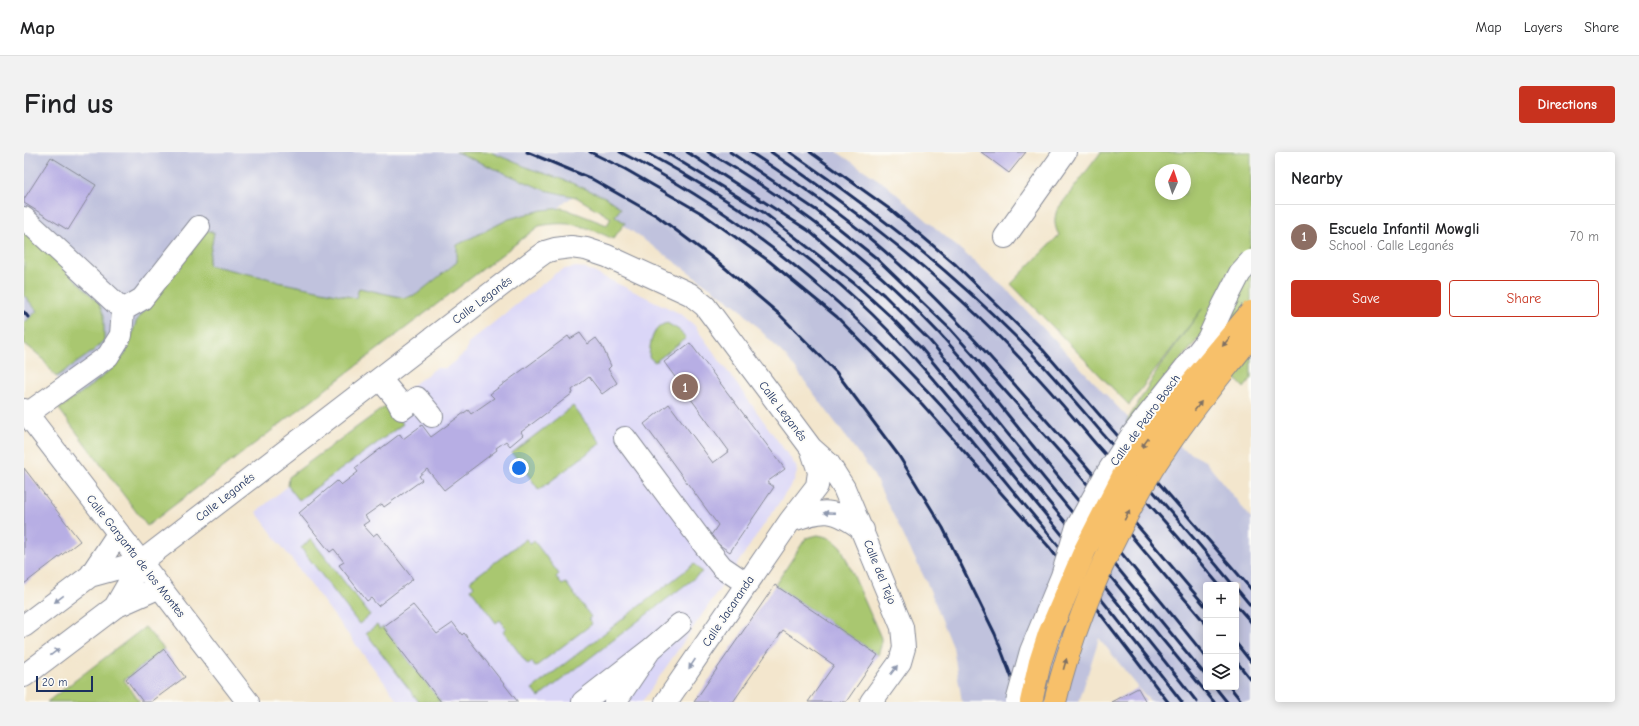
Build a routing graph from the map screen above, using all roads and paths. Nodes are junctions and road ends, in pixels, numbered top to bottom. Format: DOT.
graph roads {
  1 [pos="1065,152"];
  2 [pos="24,218"];
  3 [pos="199,226"];
  4 [pos="1005,237"];
  5 [pos="1251,261"];
  6 [pos="123,310"];
  7 [pos="1251,312"];
  8 [pos="1251,336"];
  9 [pos="380,379"];
  10 [pos="26,412"];
  11 [pos="432,416"];
  12 [pos="625,438"];
  13 [pos="811,448"];
  14 [pos="790,521"];
  15 [pos="863,530"];
  16 [pos="118,534"];
  17 [pos="141,562"];
  18 [pos="90,576"];
  19 [pos="747,584"];
  20 [pos="160,587"];
  21 [pos="115,606"];
  22 [pos="680,624"];
  23 [pos="24,626"];
  24 [pos="650,650"];
  25 [pos="24,676"];
  26 [pos="248,702"];
  27 [pos="583,702"];
  28 [pos="615,702"];
  29 [pos="666,702"];
  30 [pos="871,702"];
  31 [pos="1017,702"];
  32 [pos="1031,702"];
  33 [pos="1055,702"];
  1 -- 4 [label="street"];
  2 -- 6 [label="street"];
  3 -- 6 [label="street"];
  5 -- 31 [label="street, Calle de Pedro Bosch, bridge"];
  6 -- 10 [label="street"];
  7 -- 32 [label="main road, Calle de Pedro Bosch, one-way, bridge"];
  33 -- 8 [label="main road, one-way, bridge"];
  9 -- 11 [label="street"];
  9 -- 13 [label="street, Calle Leganés"];
  9 -- 17 [label="street, Calle Leganés"];
  10 -- 16 [label="street, Calle Garganta de los Montes"];
  12 -- 19 [label="street"];
  13 -- 14 [label="street, Calle Jacaranda"];
  13 -- 15 [label="street, Calle del Tejo"];
  15 -- 14 [label="street, one-way"];
  14 -- 19 [label="street, Calle Jacaranda"];
  30 -- 15 [label="street, Calle del Tejo, one-way"];
  16 -- 17 [label="street, Calle Garganta de los Montes"];
  16 -- 18 [label="street, Calle Leganés"];
  17 -- 18 [label="street, Calle Leganés"];
  17 -- 20 [label="street, Calle Garganta de los Montes"];
  17 -- 21 [label="street, Calle Leganés"];
  18 -- 23 [label="street, Calle Leganés, one-way"];
  19 -- 29 [label="street, Calle Jacaranda, one-way"];
  20 -- 21 [label="street, Calle Leganés"];
  20 -- 26 [label="street, Calle Garganta de los Montes"];
  25 -- 21 [label="street, Calle Leganés, one-way"];
  22 -- 24 [label="street"];
  24 -- 27 [label="street"];
  24 -- 28 [label="street"];
}
